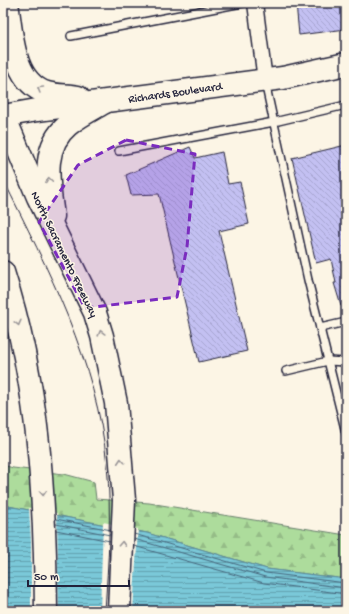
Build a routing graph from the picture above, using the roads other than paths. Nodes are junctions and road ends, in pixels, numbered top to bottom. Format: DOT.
graph roads {
  1 [pos="7,3"];
  2 [pos="242,3"];
  3 [pos="255,3"];
  4 [pos="71,36"];
  5 [pos="346,64"];
  6 [pos="265,80"];
  7 [pos="105,102"];
  8 [pos="346,105"];
  9 [pos="3,114"];
  10 [pos="274,122"];
  11 [pos="118,151"];
  12 [pos="56,233"];
  13 [pos="3,272"];
  14 [pos="346,322"];
  15 [pos="320,328"];
  16 [pos="328,361"];
  17 [pos="346,362"];
  18 [pos="286,371"];
  19 [pos="338,400"];
  20 [pos="346,402"];
  21 [pos="346,433"];
  22 [pos="46,611"];
  23 [pos="119,611"];
  7 -- 1 [label="main road, one-way"];
  2 -- 4 [label="lane"];
  3 -- 6 [label="street"];
  5 -- 6 [label="main road, Richards Boulevard"];
  6 -- 7 [label="main road, Richards Boulevard"];
  6 -- 10 [label="lane"];
  7 -- 9 [label="main road, Richards Boulevard"];
  12 -- 7 [label="main road, one-way"];
  8 -- 10 [label="lane"];
  9 -- 12 [label="main road, North Sacramento Freeway"];
  10 -- 11 [label="lane"];
  10 -- 15 [label="lane"];
  23 -- 12 [label="main road, North Sacramento Freeway, one-way"];
  13 -- 22 [label="main road, one-way"];
  14 -- 15 [label="lane"];
  15 -- 16 [label="lane"];
  16 -- 17 [label="lane"];
  16 -- 18 [label="lane"];
  16 -- 19 [label="lane"];
  19 -- 20 [label="lane"];
  19 -- 21 [label="lane"];
}
